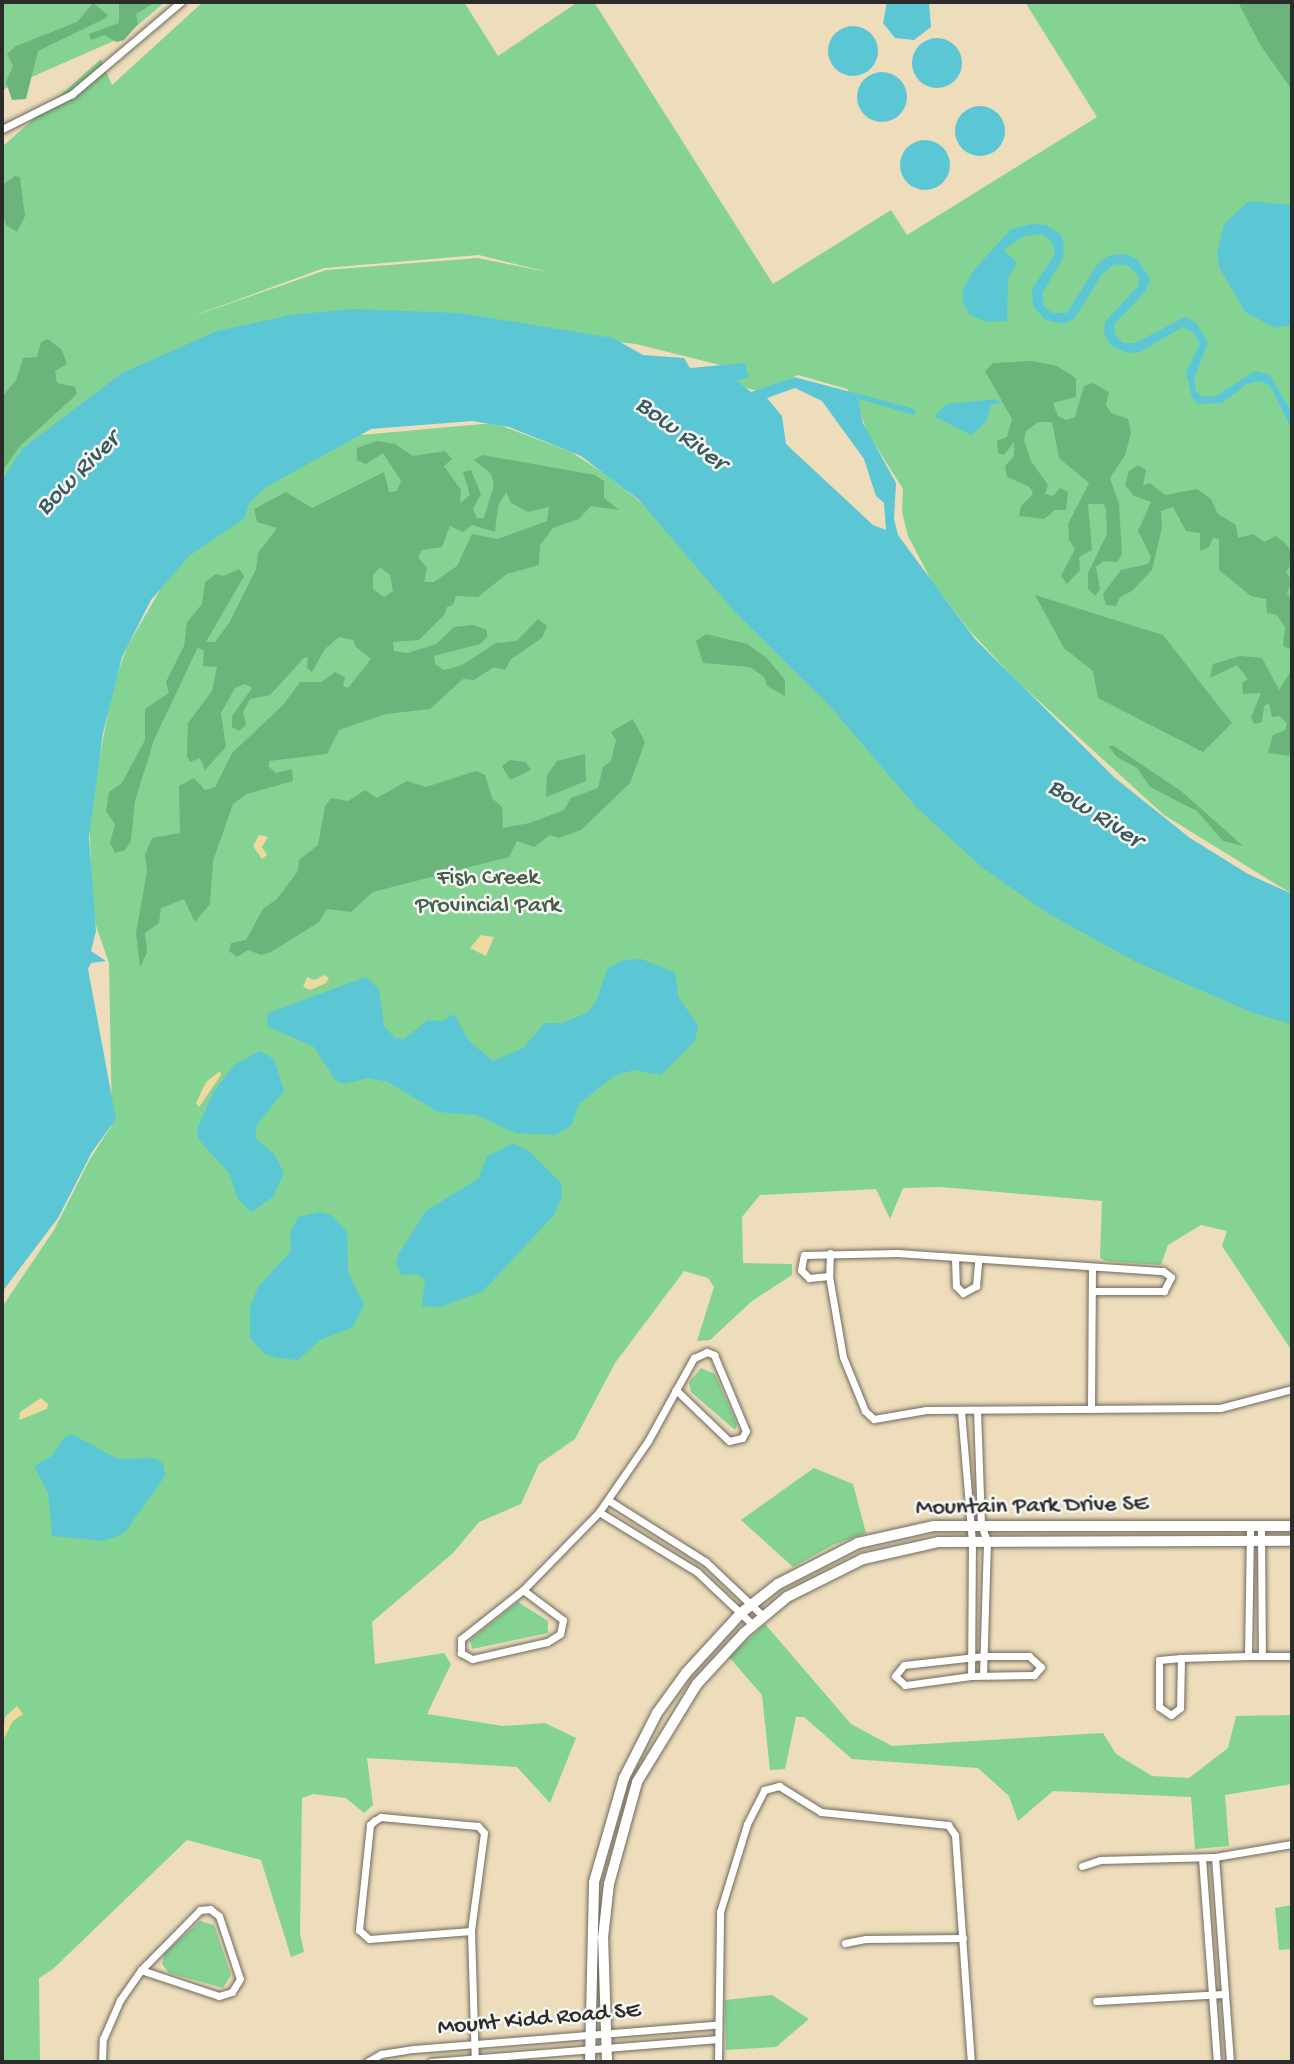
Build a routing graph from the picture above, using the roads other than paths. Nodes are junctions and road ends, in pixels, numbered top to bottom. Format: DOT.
graph roads {
  1 [pos="181,2"];
  2 [pos="2,129"];
  3 [pos="831,1253"];
  4 [pos="956,1259"];
  5 [pos="978,1261"];
  6 [pos="1092,1268"];
  7 [pos="829,1276"];
  8 [pos="1092,1291"];
  9 [pos="1292,1389"];
  10 [pos="676,1390"];
  11 [pos="1091,1408"];
  12 [pos="976,1410"];
  13 [pos="961,1411"];
  14 [pos="608,1500"];
  15 [pos="599,1512"];
  16 [pos="967,1524"];
  17 [pos="981,1524"];
  18 [pos="1250,1526"];
  19 [pos="1261,1526"];
  20 [pos="1292,1526"];
  21 [pos="972,1541"];
  22 [pos="987,1541"];
  23 [pos="1256,1541"];
  24 [pos="1292,1541"];
  25 [pos="677,1542"];
  26 [pos="671,1555"];
  27 [pos="523,1590"];
  28 [pos="753,1604"];
  29 [pos="741,1613"];
  30 [pos="763,1616"];
  31 [pos="753,1625"];
  32 [pos="984,1656"];
  33 [pos="1248,1656"];
  34 [pos="1262,1656"];
  35 [pos="1292,1656"];
  36 [pos="968,1658"];
  37 [pos="1181,1658"];
  38 [pos="971,1675"];
  39 [pos="983,1675"];
  40 [pos="1292,1844"];
  41 [pos="1215,1857"];
  42 [pos="1202,1858"];
  43 [pos="1082,1866"];
  44 [pos="471,1931"];
  45 [pos="963,1938"];
  46 [pos="845,1943"];
  47 [pos="141,1970"];
  48 [pos="1225,1994"];
  49 [pos="1212,1995"];
  50 [pos="1096,2001"];
  51 [pos="715,2025"];
  52 [pos="605,2034"];
  53 [pos="588,2035"];
  54 [pos="715,2039"];
  55 [pos="472,2046"];
  56 [pos="606,2049"];
  57 [pos="589,2050"];
  58 [pos="475,2061"];
  59 [pos="102,2062"];
  60 [pos="367,2062"];
  61 [pos="431,2062"];
  62 [pos="590,2062"];
  63 [pos="607,2062"];
  64 [pos="718,2062"];
  65 [pos="971,2062"];
  66 [pos="1217,2062"];
  67 [pos="1230,2062"];
  1 -- 2 [label="street"];
  3 -- 4 [label="street"];
  3 -- 7 [label="street"];
  3 -- 7 [label="street"];
  4 -- 5 [label="street"];
  4 -- 5 [label="street"];
  5 -- 6 [label="street"];
  6 -- 8 [label="street"];
  6 -- 8 [label="street"];
  7 -- 13 [label="street"];
  8 -- 11 [label="street"];
  9 -- 11 [label="street"];
  10 -- 10 [label="street"];
  10 -- 14 [label="street"];
  11 -- 12 [label="street"];
  12 -- 13 [label="street"];
  12 -- 17 [label="street"];
  13 -- 16 [label="street"];
  14 -- 15 [label="street"];
  14 -- 25 [label="street"];
  15 -- 26 [label="street"];
  15 -- 27 [label="street"];
  16 -- 17 [label="street, Mountain Park Drive SE"];
  16 -- 21 [label="street"];
  16 -- 28 [label="street, Mountain Park Drive SE"];
  17 -- 18 [label="street, Mountain Park Drive SE"];
  17 -- 22 [label="street"];
  18 -- 19 [label="street, Mountain Park Drive SE"];
  18 -- 23 [label="street"];
  19 -- 20 [label="street, Mountain Park Drive SE"];
  19 -- 23 [label="street"];
  21 -- 22 [label="street, Mountain Park Drive SE"];
  21 -- 30 [label="street, Mountain Park Drive SE"];
  21 -- 36 [label="street"];
  22 -- 23 [label="street, Mountain Park Drive SE"];
  22 -- 32 [label="street"];
  23 -- 24 [label="street, Mountain Park Drive SE"];
  23 -- 33 [label="street"];
  23 -- 34 [label="street"];
  25 -- 26 [label="street"];
  25 -- 28 [label="street"];
  26 -- 29 [label="street"];
  27 -- 27 [label="street"];
  28 -- 29 [label="street, Mountain Park Drive SE"];
  28 -- 30 [label="street"];
  29 -- 31 [label="street"];
  29 -- 53 [label="street, Mountain Park Drive SE"];
  30 -- 31 [label="street, Mountain Park Drive SE"];
  31 -- 52 [label="street, Mountain Park Drive SE"];
  32 -- 36 [label="street"];
  32 -- 39 [label="street"];
  32 -- 39 [label="street"];
  33 -- 34 [label="street"];
  33 -- 37 [label="street"];
  34 -- 35 [label="street"];
  36 -- 38 [label="street"];
  36 -- 38 [label="street"];
  37 -- 37 [label="street"];
  38 -- 39 [label="street"];
  40 -- 41 [label="street"];
  41 -- 42 [label="street"];
  41 -- 48 [label="street"];
  42 -- 43 [label="street"];
  42 -- 49 [label="street"];
  44 -- 44 [label="street"];
  44 -- 55 [label="street"];
  45 -- 46 [label="street"];
  45 -- 51 [label="street"];
  45 -- 65 [label="street"];
  47 -- 47 [label="street"];
  47 -- 59 [label="street"];
  48 -- 49 [label="street"];
  48 -- 67 [label="street"];
  49 -- 50 [label="street"];
  49 -- 66 [label="street"];
  51 -- 52 [label="street, Mount Kidd Road SE"];
  51 -- 54 [label="street"];
  52 -- 53 [label="street, Mount Kidd Road SE"];
  52 -- 56 [label="street, Mountain Park Drive SE"];
  53 -- 55 [label="street, Mount Kidd Road SE"];
  53 -- 57 [label="street, Mountain Park Drive SE"];
  54 -- 56 [label="street, Mount Kidd Road SE"];
  54 -- 64 [label="street"];
  55 -- 58 [label="street"];
  55 -- 60 [label="street, Mount Kidd Road SE"];
  56 -- 57 [label="street, Mount Kidd Road SE"];
  56 -- 63 [label="street, Mountain Park Drive SE"];
  57 -- 58 [label="street, Mount Kidd Road SE"];
  57 -- 62 [label="street, Mountain Park Drive SE"];
  58 -- 61 [label="street, Mount Kidd Road SE"];
}
